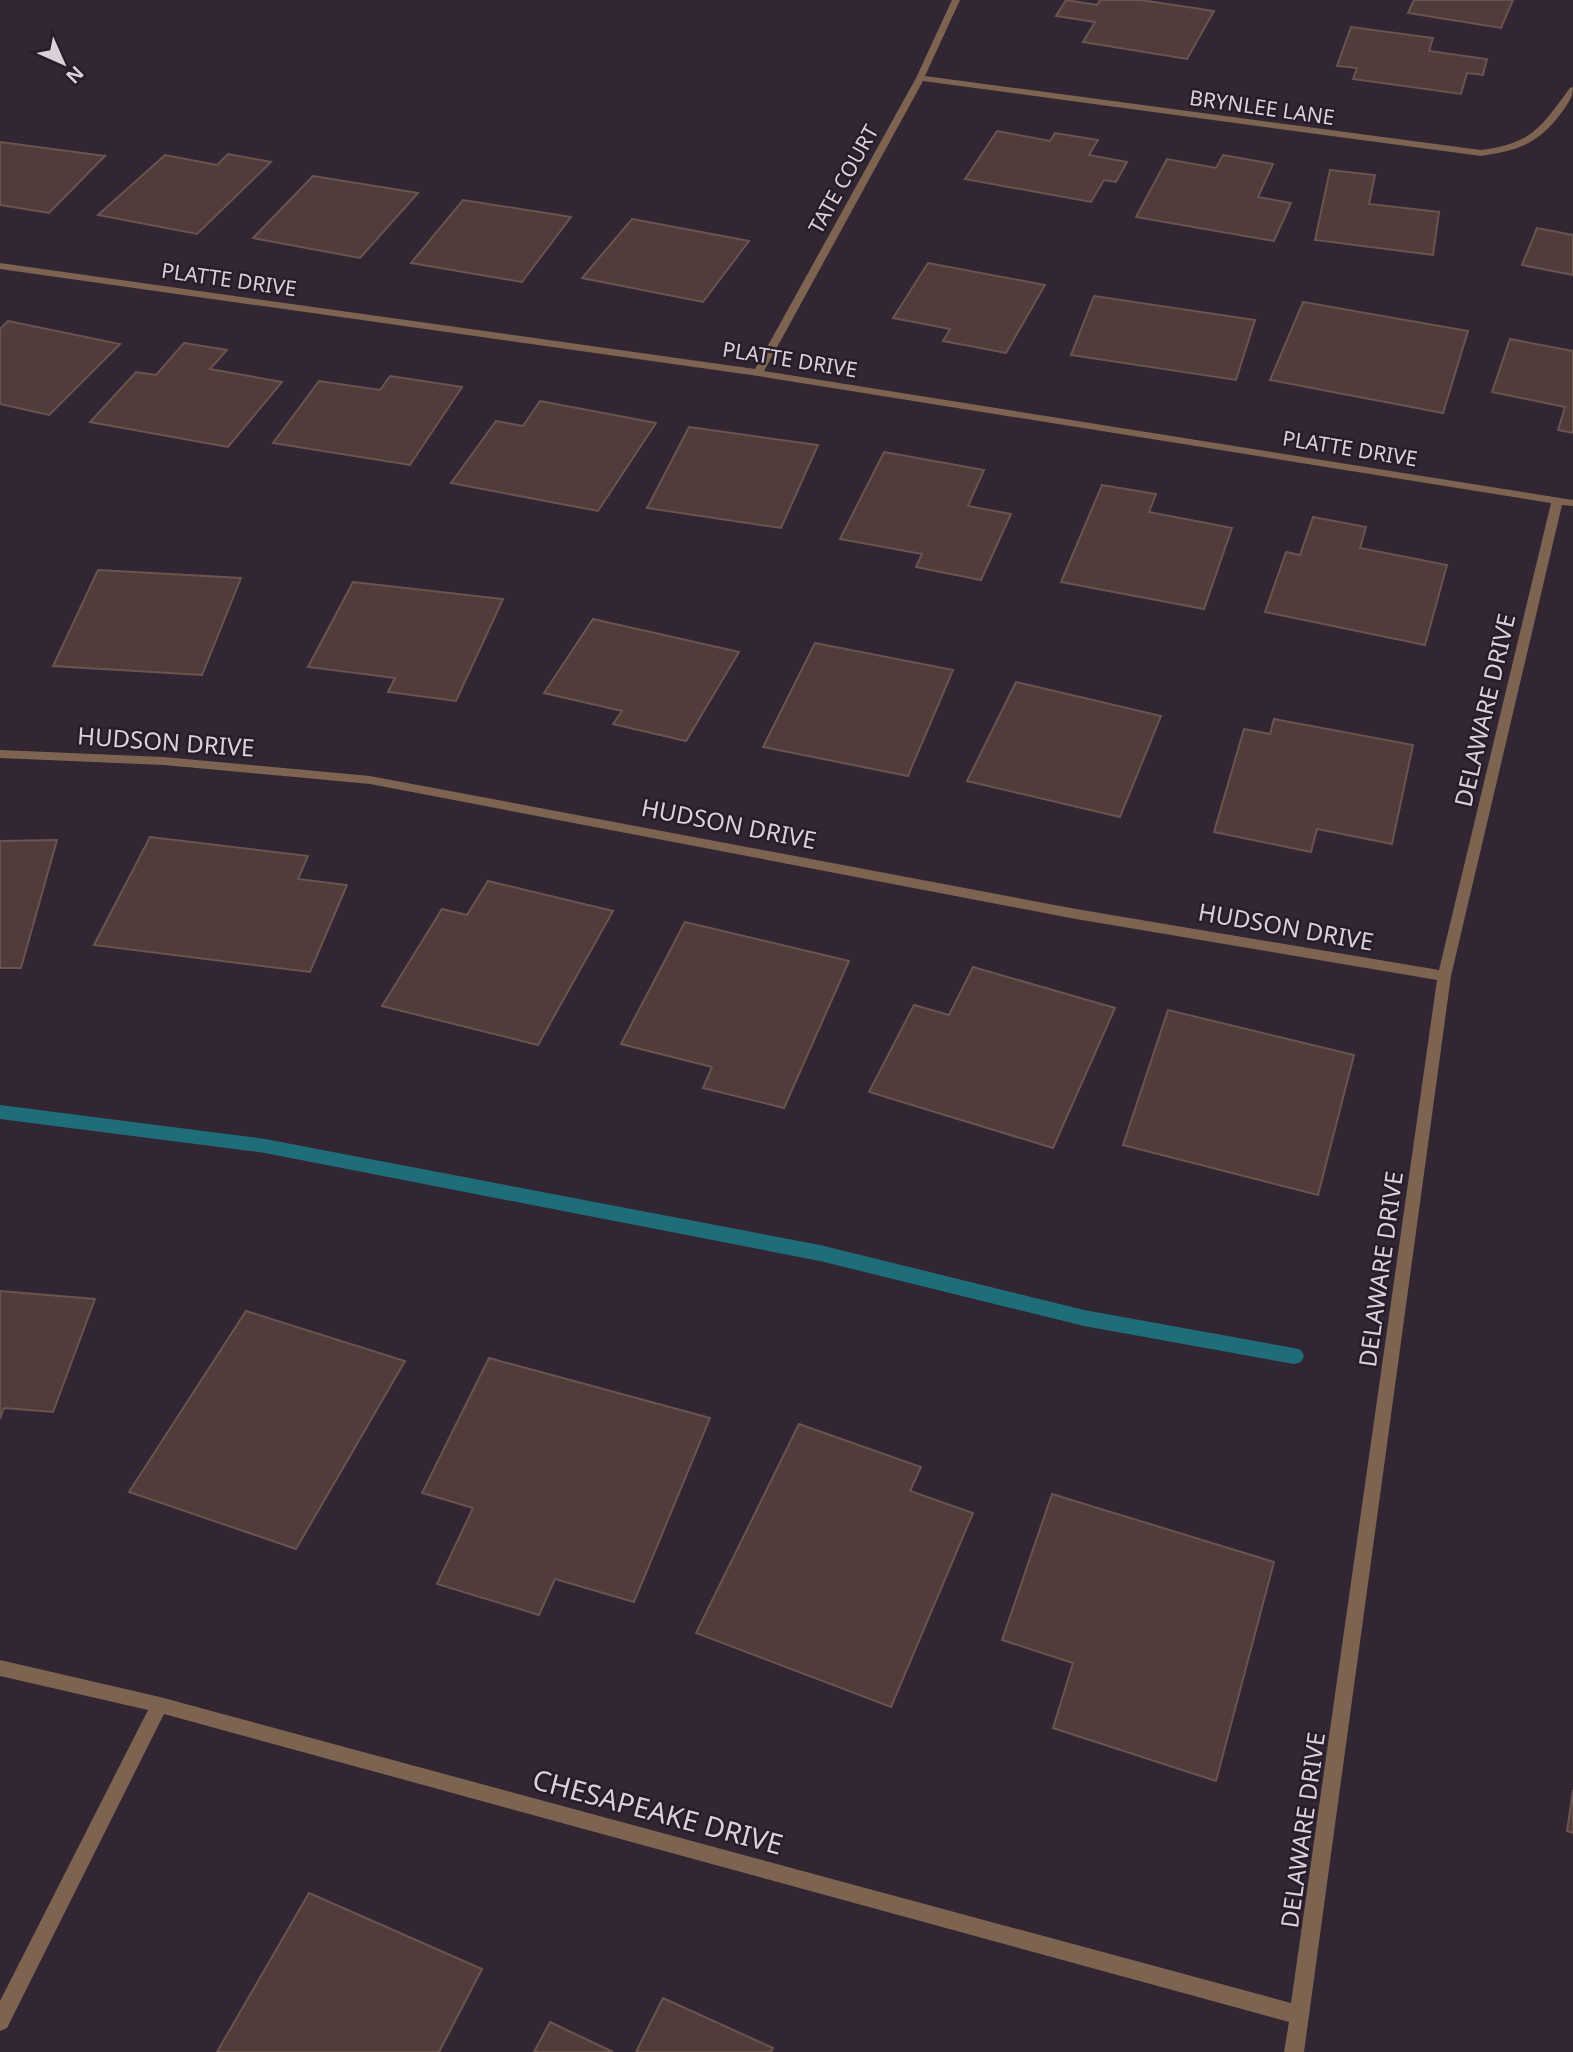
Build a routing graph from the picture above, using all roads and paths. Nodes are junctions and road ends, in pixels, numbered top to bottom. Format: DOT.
graph roads {
  1 [pos="957,0"];
  2 [pos="920,78"];
  3 [pos="1573,90"];
  4 [pos="0,267"];
  5 [pos="758,373"];
  6 [pos="1557,500"];
  7 [pos="1573,503"];
  8 [pos="0,754"];
  9 [pos="1444,976"];
  10 [pos="0,1668"];
  11 [pos="160,1705"];
  12 [pos="1299,2015"];
  13 [pos="0,2021"];
  14 [pos="1294,2052"];
  1 -- 2 [label="street, TATE COURT"];
  2 -- 3 [label="street, BRYNLEE LANE"];
  2 -- 5 [label="street, TATE COURT"];
  4 -- 5 [label="street, PLATTE DRIVE"];
  5 -- 6 [label="street, PLATTE DRIVE"];
  6 -- 7 [label="street, PLATTE DRIVE"];
  6 -- 9 [label="street, DELAWARE DRIVE"];
  8 -- 9 [label="street, HUDSON DRIVE"];
  9 -- 12 [label="street, DELAWARE DRIVE"];
  10 -- 11 [label="street, CHESAPEAKE DRIVE"];
  11 -- 12 [label="street, CHESAPEAKE DRIVE"];
  11 -- 13 [label="street"];
  12 -- 14 [label="street, DELAWARE DRIVE"];
}
